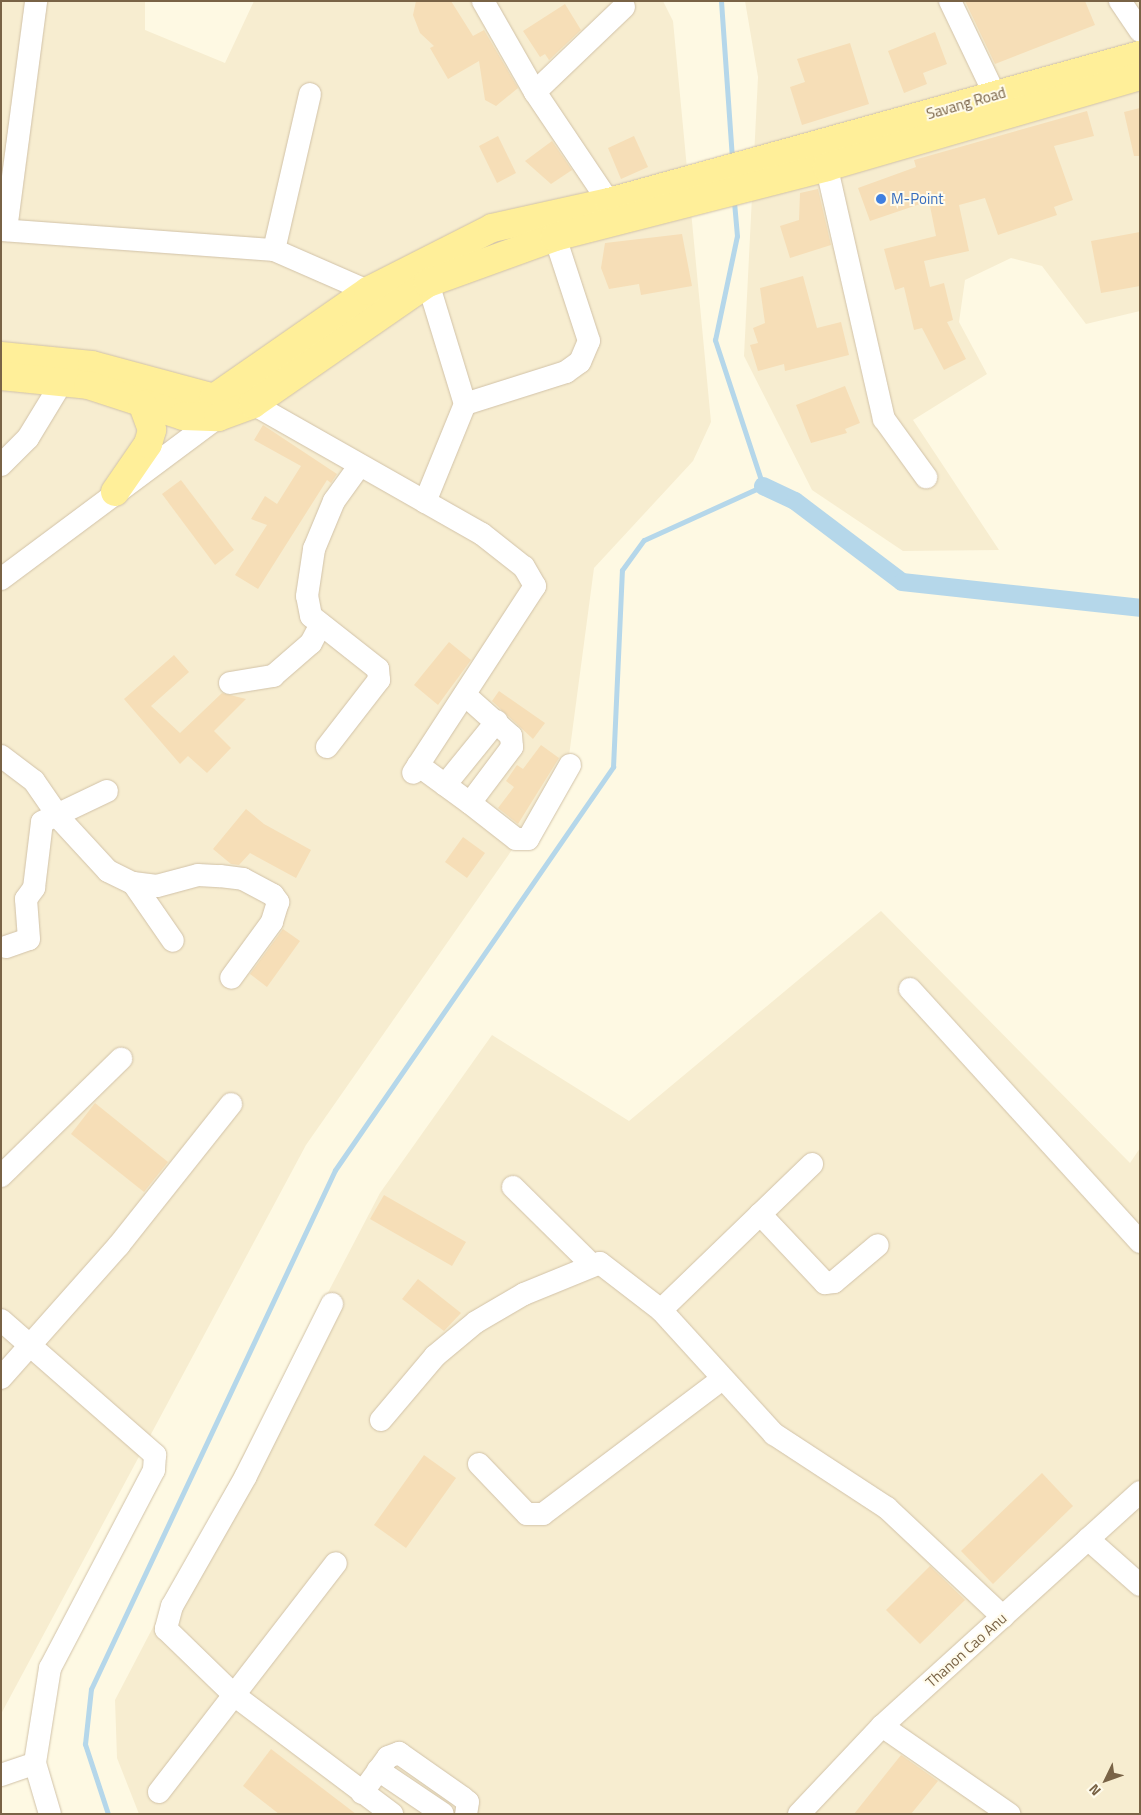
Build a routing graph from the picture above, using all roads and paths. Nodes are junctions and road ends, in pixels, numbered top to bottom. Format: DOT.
graph roads {
  1 [pos="36,1"];
  2 [pos="482,1"];
  3 [pos="950,1"];
  4 [pos="1120,1"];
  5 [pos="624,6"];
  6 [pos="1140,31"];
  7 [pos="1140,54"];
  8 [pos="1140,76"];
  9 [pos="535,92"];
  10 [pos="310,94"];
  11 [pos="995,95"];
  12 [pos="824,156"];
  13 [pos="609,202"];
  14 [pos="648,204"];
  15 [pos="4,230"];
  16 [pos="555,237"];
  17 [pos="274,250"];
  18 [pos="428,283"];
  19 [pos="368,291"];
  20 [pos="1,356"];
  21 [pos="1,376"];
  22 [pos="62,382"];
  23 [pos="253,404"];
  24 [pos="465,404"];
  25 [pos="143,405"];
  26 [pos="185,405"];
  27 [pos="216,408"];
  28 [pos="1,465"];
  29 [pos="360,465"];
  30 [pos="926,477"];
  31 [pos="115,492"];
  32 [pos="425,502"];
  33 [pos="1,579"];
  34 [pos="321,624"];
  35 [pos="230,683"];
  36 [pos="465,695"];
  37 [pos="497,721"];
  38 [pos="327,747"];
  39 [pos="1,756"];
  40 [pos="570,765"];
  41 [pos="445,785"];
  42 [pos="107,791"];
  43 [pos="470,803"];
  44 [pos="57,814"];
  45 [pos="133,883"];
  46 [pos="173,941"];
  47 [pos="6,947"];
  48 [pos="231,978"];
  49 [pos="910,989"];
  50 [pos="121,1059"];
  51 [pos="231,1104"];
  52 [pos="812,1164"];
  53 [pos="1,1176"];
  54 [pos="513,1187"];
  55 [pos="760,1214"];
  56 [pos="1140,1242"];
  57 [pos="878,1245"];
  58 [pos="591,1264"];
  59 [pos="332,1304"];
  60 [pos="661,1310"];
  61 [pos="1,1320"];
  62 [pos="31,1345"];
  63 [pos="1,1378"];
  64 [pos="722,1379"];
  65 [pos="381,1420"];
  66 [pos="479,1464"];
  67 [pos="1140,1492"];
  68 [pos="1088,1539"];
  69 [pos="336,1563"];
  70 [pos="1140,1585"];
  71 [pos="1003,1616"];
  72 [pos="234,1695"];
  73 [pos="882,1726"];
  74 [pos="35,1763"];
  75 [pos="378,1770"];
  76 [pos="1,1775"];
  77 [pos="160,1792"];
  78 [pos="362,1793"];
  79 [pos="50,1814"];
  80 [pos="392,1814"];
  81 [pos="443,1814"];
  82 [pos="466,1814"];
  83 [pos="799,1814"];
  84 [pos="1009,1814"];
  1 -- 15 [label="street"];
  2 -- 9 [label="street"];
  3 -- 11 [label="street"];
  4 -- 6 [label="street"];
  5 -- 9 [label="street"];
  7 -- 11 [label="main road, Savang Road"];
  8 -- 12 [label="main road, Savang Road"];
  9 -- 13 [label="street"];
  10 -- 17 [label="street"];
  11 -- 12 [label="main road, Savang Road"];
  12 -- 14 [label="main road, Savang Road"];
  12 -- 30 [label="street"];
  13 -- 14 [label="main road"];
  13 -- 19 [label="main road"];
  14 -- 16 [label="main road"];
  15 -- 17 [label="street"];
  16 -- 18 [label="main road"];
  16 -- 24 [label="street"];
  17 -- 19 [label="street"];
  18 -- 23 [label="main road"];
  18 -- 24 [label="street"];
  19 -- 27 [label="main road"];
  20 -- 26 [label="main road"];
  21 -- 22 [label="main road"];
  22 -- 25 [label="main road"];
  22 -- 28 [label="street"];
  23 -- 27 [label="main road"];
  23 -- 29 [label="street"];
  24 -- 32 [label="street"];
  25 -- 26 [label="main road"];
  25 -- 31 [label="main road"];
  26 -- 27 [label="main road"];
  26 -- 31 [label="street"];
  27 -- 31 [label="street"];
  29 -- 32 [label="street"];
  29 -- 34 [label="street"];
  31 -- 33 [label="street"];
  32 -- 36 [label="street"];
  34 -- 35 [label="street"];
  34 -- 38 [label="street"];
  36 -- 37 [label="street"];
  36 -- 41 [label="street"];
  37 -- 41 [label="street"];
  37 -- 43 [label="street"];
  39 -- 44 [label="street"];
  40 -- 43 [label="street"];
  41 -- 43 [label="street"];
  42 -- 44 [label="street"];
  44 -- 45 [label="street"];
  44 -- 47 [label="street"];
  45 -- 46 [label="street"];
  45 -- 48 [label="street"];
  49 -- 56 [label="street"];
  50 -- 53 [label="street"];
  51 -- 62 [label="street"];
  52 -- 55 [label="street"];
  54 -- 58 [label="street"];
  55 -- 57 [label="street"];
  55 -- 60 [label="street"];
  58 -- 60 [label="street"];
  58 -- 65 [label="street"];
  59 -- 72 [label="street"];
  60 -- 64 [label="street"];
  61 -- 62 [label="street"];
  62 -- 63 [label="street"];
  62 -- 74 [label="street"];
  64 -- 66 [label="street"];
  64 -- 71 [label="street"];
  67 -- 68 [label="street, Thanon Cao Anu"];
  68 -- 70 [label="street"];
  68 -- 71 [label="street, Thanon Cao Anu"];
  69 -- 72 [label="street"];
  71 -- 73 [label="street, Thanon Cao Anu"];
  72 -- 77 [label="street"];
  72 -- 78 [label="street"];
  73 -- 83 [label="street, Thanon Cao Anu"];
  73 -- 84 [label="street"];
  74 -- 76 [label="street"];
  74 -- 79 [label="street"];
  75 -- 78 [label="street"];
  75 -- 81 [label="street"];
  75 -- 82 [label="street"];
  78 -- 80 [label="street"];
}
